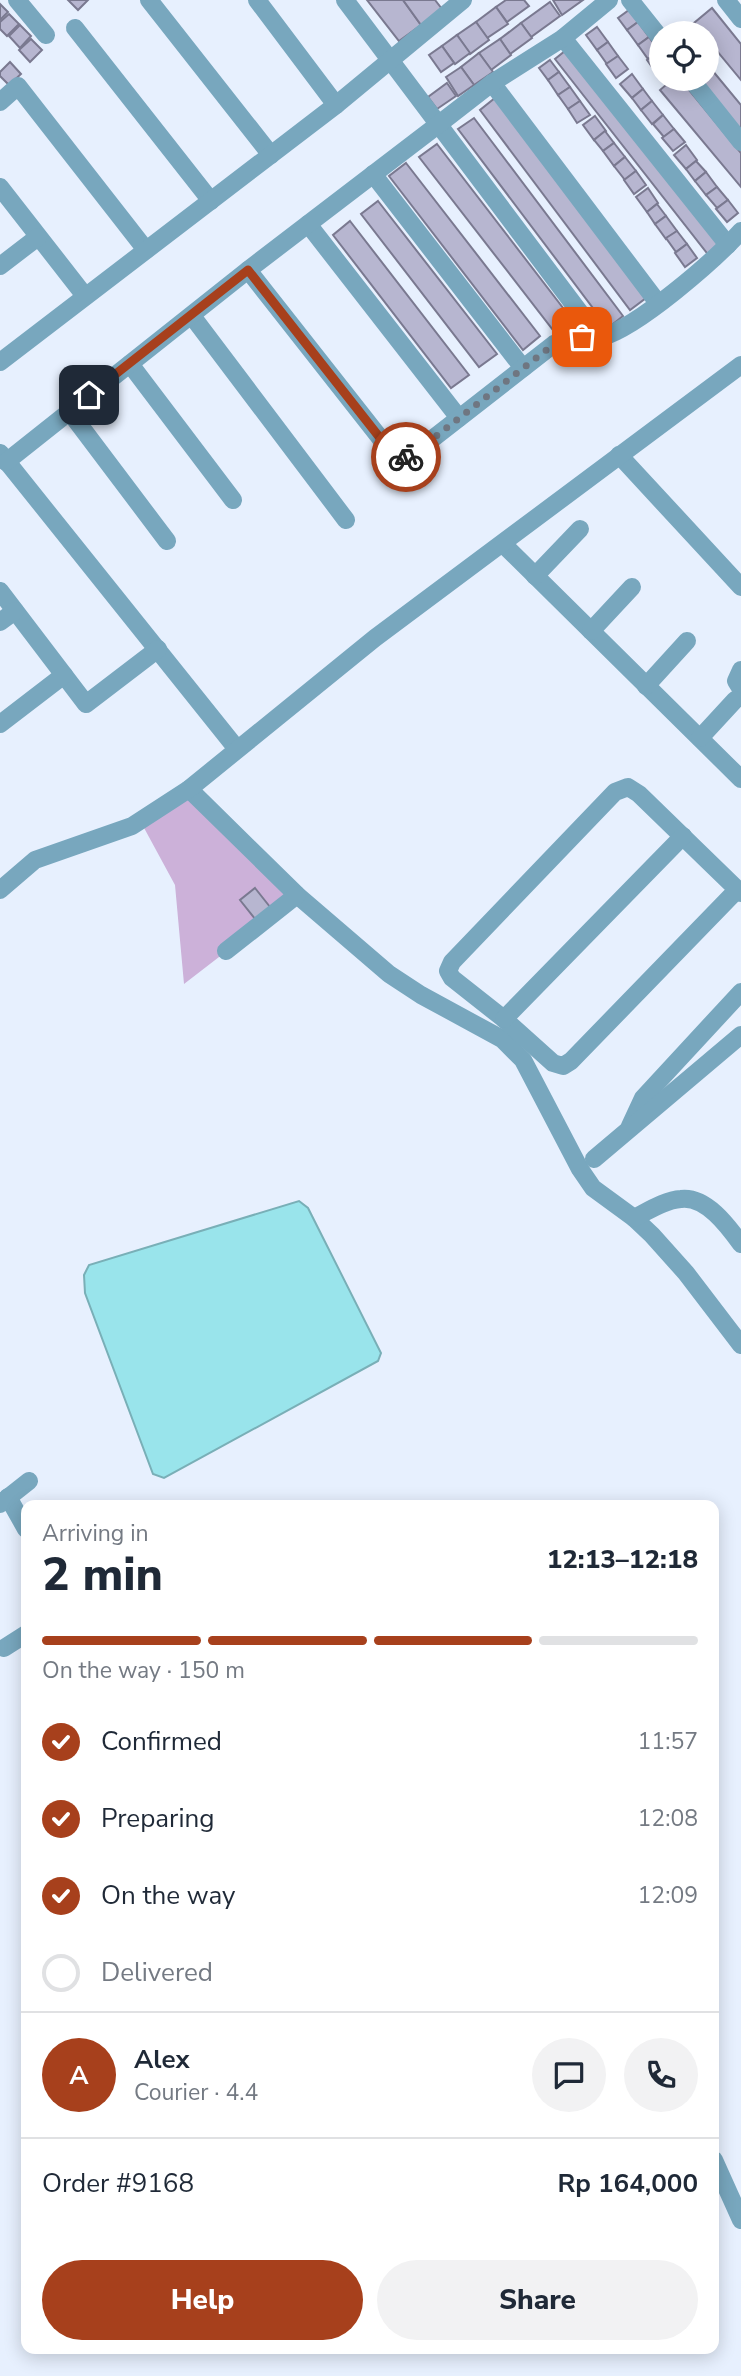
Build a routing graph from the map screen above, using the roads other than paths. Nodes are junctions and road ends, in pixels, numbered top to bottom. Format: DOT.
graph roads {
  1 [pos="17,0"];
  2 [pos="149,0"];
  3 [pos="257,0"];
  4 [pos="345,0"];
  5 [pos="609,0"];
  6 [pos="630,0"];
  7 [pos="726,0"];
  8 [pos="453,3"];
  9 [pos="741,19"];
  10 [pos="649,24"];
  11 [pos="75,28"];
  12 [pos="46,35"];
  13 [pos="564,38"];
  14 [pos="391,61"];
  15 [pos="492,83"];
  16 [pos="701,91"];
  17 [pos="0,102"];
  18 [pos="336,105"];
  19 [pos="439,124"];
  20 [pos="741,142"];
  21 [pos="271,155"];
  22 [pos="373,174"];
  23 [pos="0,187"];
  24 [pos="211,201"];
  25 [pos="308,224"];
  26 [pos="741,231"];
  27 [pos="38,237"];
  28 [pos="728,245"];
  29 [pos="146,250"];
  30 [pos="0,266"];
  31 [pos="248,270"];
  32 [pos="85,296"];
  33 [pos="658,303"];
  34 [pos="192,316"];
  35 [pos="599,338"];
  36 [pos="0,362"];
  37 [pos="130,364"];
  38 [pos="741,365"];
  39 [pos="523,368"];
  40 [pos="69,411"];
  41 [pos="459,418"];
  42 [pos="619,455"];
  43 [pos="3,457"];
  44 [pos="233,500"];
  45 [pos="346,520"];
  46 [pos="580,529"];
  47 [pos="167,541"];
  48 [pos="502,544"];
  49 [pos="535,576"];
  50 [pos="632,587"];
  51 [pos="741,587"];
  52 [pos="0,591"];
  53 [pos="15,611"];
  54 [pos="0,622"];
  55 [pos="591,631"];
  56 [pos="687,641"];
  57 [pos="158,649"];
  58 [pos="741,670"];
  59 [pos="64,675"];
  60 [pos="646,686"];
  61 [pos="738,695"];
  62 [pos="0,724"];
  63 [pos="700,738"];
  64 [pos="237,749"];
  65 [pos="741,779"];
  66 [pos="189,789"];
  67 [pos="683,836"];
  68 [pos="0,890"];
  69 [pos="739,891"];
  70 [pos="297,895"];
  71 [pos="226,951"];
  72 [pos="741,992"];
  73 [pos="504,1019"];
  74 [pos="741,1035"];
  75 [pos="628,1132"];
  76 [pos="594,1159"];
  77 [pos="634,1218"];
  78 [pos="741,1244"];
  79 [pos="741,1345"];
  80 [pos="29,1481"];
  81 [pos="5,1493"];
  82 [pos="21,1520"];
  83 [pos="21,1637"];
  84 [pos="4,1648"];
  85 [pos="719,2171"];
  86 [pos="741,2220"];
  1 -- 12 [label="street"];
  2 -- 21 [label="street"];
  3 -- 18 [label="street"];
  4 -- 14 [label="street"];
  5 -- 13 [label="street"];
  6 -- 10 [label="street"];
  7 -- 9 [label="street"];
  8 -- 14 [label="street"];
  11 -- 24 [label="street"];
  13 -- 15 [label="street"];
  13 -- 28 [label="street"];
  14 -- 18 [label="street"];
  14 -- 19 [label="street"];
  15 -- 19 [label="street"];
  15 -- 33 [label="street"];
  16 -- 20 [label="street"];
  17 -- 29 [label="street"];
  18 -- 21 [label="street"];
  19 -- 22 [label="street"];
  19 -- 35 [label="street"];
  21 -- 24 [label="street"];
  22 -- 25 [label="street"];
  22 -- 39 [label="street"];
  23 -- 27 [label="street"];
  24 -- 29 [label="street"];
  25 -- 31 [label="street"];
  25 -- 41 [label="street"];
  26 -- 28 [label="street"];
  27 -- 30 [label="street"];
  27 -- 32 [label="street"];
  28 -- 33 [label="street"];
  29 -- 32 [label="street"];
  31 -- 34 [label="street"];
  31 -- 41 [label="street"];
  32 -- 36 [label="street"];
  33 -- 35 [label="street"];
  34 -- 37 [label="street"];
  34 -- 45 [label="street"];
  35 -- 39 [label="street"];
  37 -- 40 [label="street"];
  37 -- 44 [label="street"];
  38 -- 42 [label="street"];
  39 -- 41 [label="street"];
  40 -- 43 [label="street"];
  40 -- 47 [label="street"];
  42 -- 48 [label="street"];
  42 -- 51 [label="street"];
  43 -- 57 [label="street"];
  46 -- 49 [label="street"];
  48 -- 49 [label="street"];
  48 -- 64 [label="street"];
  49 -- 55 [label="street"];
  50 -- 55 [label="street"];
  52 -- 53 [label="street"];
  53 -- 54 [label="street"];
  53 -- 59 [label="street"];
  55 -- 60 [label="street"];
  56 -- 60 [label="street"];
  57 -- 59 [label="street"];
  57 -- 64 [label="street"];
  58 -- 61 [label="street"];
  59 -- 62 [label="street"];
  60 -- 63 [label="street"];
  61 -- 63 [label="street"];
  63 -- 65 [label="street"];
  64 -- 66 [label="street"];
  66 -- 68 [label="street"];
  66 -- 70 [label="street"];
  67 -- 69 [label="street"];
  67 -- 73 [label="street"];
  67 -- 73 [label="street"];
  69 -- 73 [label="street"];
  70 -- 71 [label="street"];
  70 -- 77 [label="street"];
  72 -- 75 [label="street"];
  74 -- 75 [label="street"];
  75 -- 76 [label="street"];
  77 -- 78 [label="street"];
  77 -- 79 [label="street"];
  80 -- 81 [label="street"];
  81 -- 82 [label="street"];
  83 -- 84 [label="street"];
  85 -- 86 [label="street"];
}
